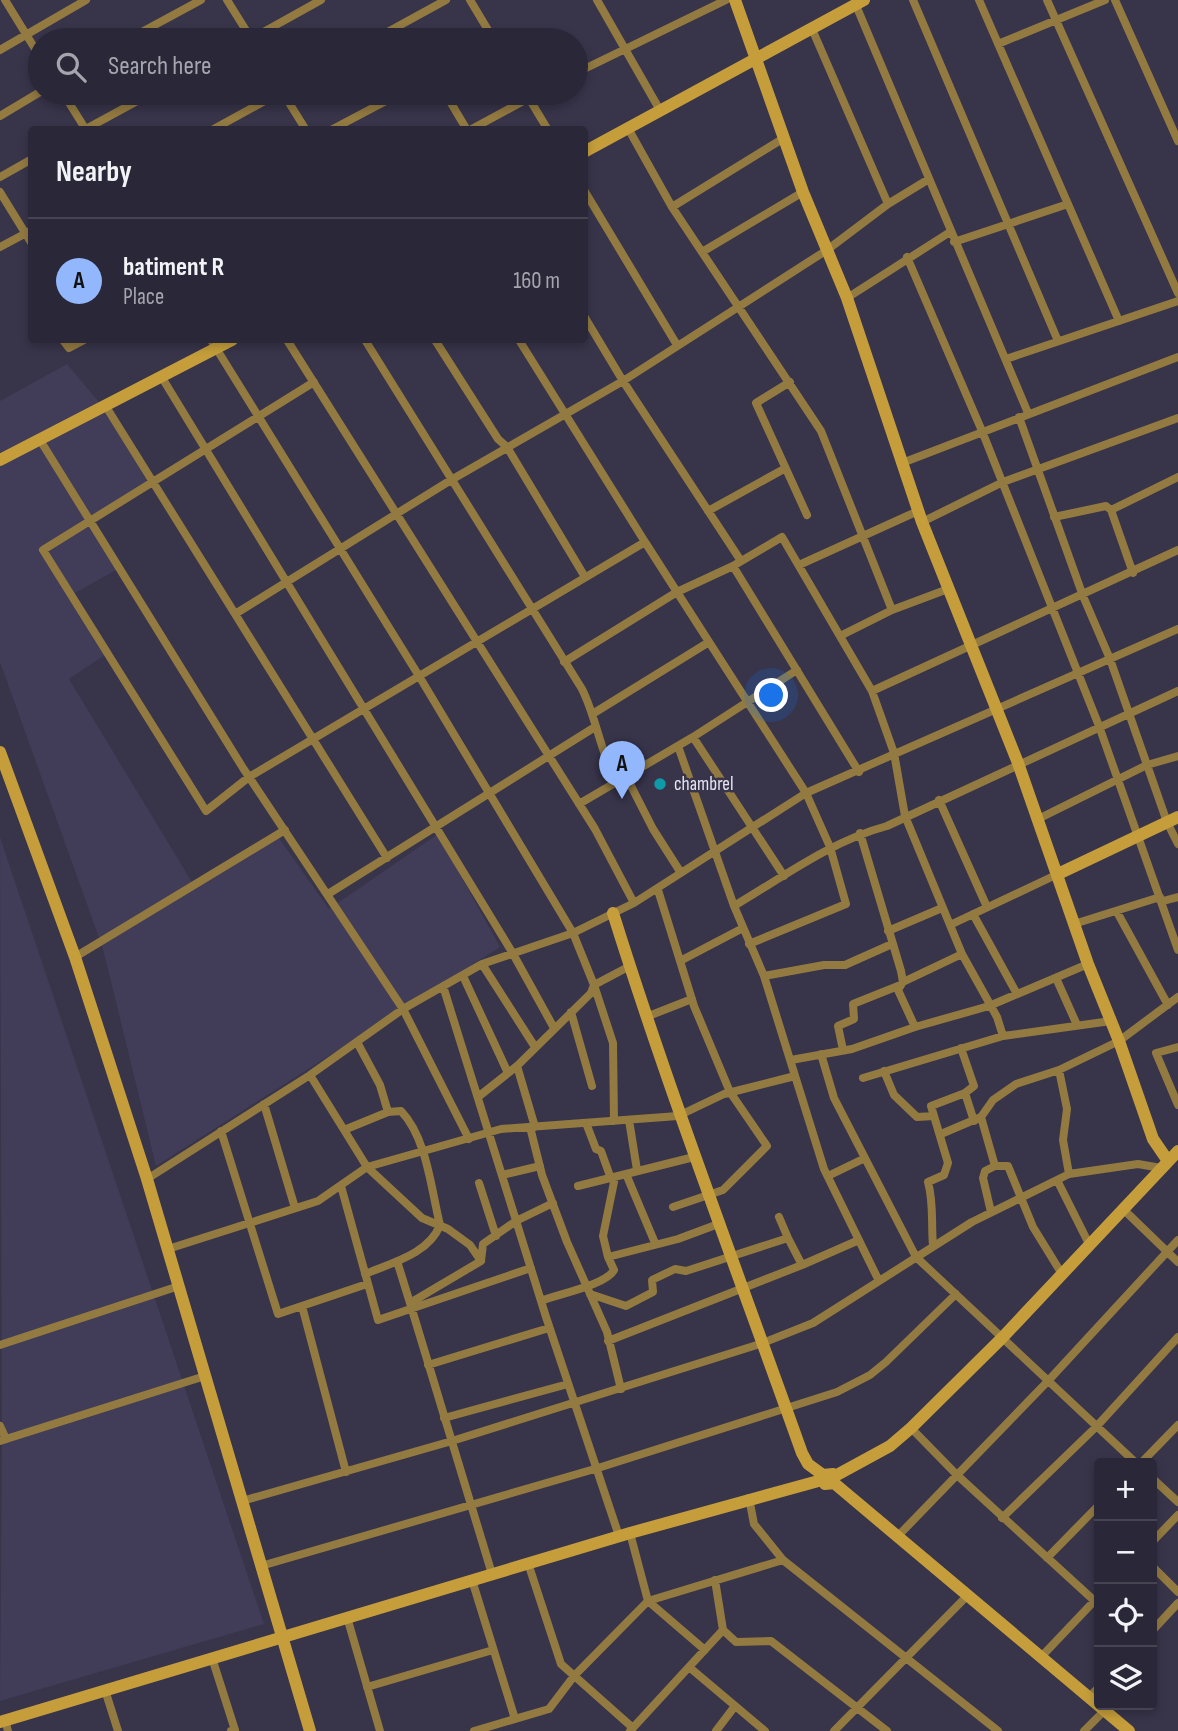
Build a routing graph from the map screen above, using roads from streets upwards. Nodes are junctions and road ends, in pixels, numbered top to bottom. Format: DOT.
graph roads {
  1 [pos="5,0"];
  2 [pos="86,0"];
  3 [pos="201,0"];
  4 [pos="228,0"];
  5 [pos="321,0"];
  6 [pos="446,0"];
  7 [pos="470,0"];
  8 [pos="597,0"];
  9 [pos="726,0"];
  10 [pos="735,0"];
  11 [pos="913,0"];
  12 [pos="979,0"];
  13 [pos="1048,0"];
  14 [pos="1104,0"];
  15 [pos="1115,0"];
  16 [pos="858,2"];
  17 [pos="1056,20"];
  18 [pos="39,28"];
  19 [pos="151,28"];
  20 [pos="243,28"];
  21 [pos="271,28"];
  22 [pos="395,28"];
  23 [pos="488,28"];
  24 [pos="812,29"];
  25 [pos="27,35"];
  26 [pos="998,44"];
  27 [pos="624,47"];
  28 [pos="0,50"];
  29 [pos="757,60"];
  30 [pos="588,66"];
  31 [pos="28,99"];
  32 [pos="70,105"];
  33 [pos="130,105"];
  34 [pos="259,105"];
  35 [pos="289,105"];
  36 [pos="378,105"];
  37 [pos="452,105"];
  38 [pos="510,105"];
  39 [pos="533,105"];
  40 [pos="661,112"];
  41 [pos="0,116"];
  42 [pos="83,126"];
  43 [pos="91,126"];
  44 [pos="219,126"];
  45 [pos="303,126"];
  46 [pos="339,126"];
  47 [pos="466,126"];
  48 [pos="475,126"];
  49 [pos="546,126"];
  50 [pos="629,130"];
  51 [pos="785,138"];
  52 [pos="1178,141"];
  53 [pos="588,150"];
  54 [pos="28,161"];
  55 [pos="0,177"];
  56 [pos="929,179"];
  57 [pos="0,192"];
  58 [pos="803,192"];
  59 [pos="588,198"];
  60 [pos="888,204"];
  61 [pos="1068,204"];
  62 [pos="671,207"];
  63 [pos="1009,225"];
  64 [pos="28,232"];
  65 [pos="950,232"];
  66 [pos="954,242"];
  67 [pos="0,247"];
  68 [pos="827,250"];
  69 [pos="702,252"];
  70 [pos="907,257"];
  71 [pos="1178,293"];
  72 [pos="848,298"];
  73 [pos="1178,301"];
  74 [pos="739,306"];
  75 [pos="1119,321"];
  76 [pos="588,323"];
  77 [pos="1058,341"];
  78 [pos="289,343"];
  79 [pos="367,343"];
  80 [pos="437,343"];
  81 [pos="521,343"];
  82 [pos="213,344"];
  83 [pos="677,345"];
  84 [pos="1178,357"];
  85 [pos="1006,359"];
  86 [pos="161,376"];
  87 [pos="623,381"];
  88 [pos="314,382"];
  89 [pos="790,382"];
  90 [pos="105,405"];
  91 [pos="1028,414"];
  92 [pos="564,415"];
  93 [pos="257,417"];
  94 [pos="1019,417"];
  95 [pos="1178,418"];
  96 [pos="982,431"];
  97 [pos="40,439"];
  98 [pos="507,447"];
  99 [pos="205,448"];
  100 [pos="0,460"];
  101 [pos="902,463"];
  102 [pos="784,468"];
  103 [pos="1038,469"];
  104 [pos="1178,477"];
  105 [pos="451,480"];
  106 [pos="153,482"];
  107 [pos="1003,482"];
  108 [pos="1111,510"];
  109 [pos="708,511"];
  110 [pos="396,515"];
  111 [pos="807,515"];
  112 [pos="920,516"];
  113 [pos="1054,517"];
  114 [pos="90,521"];
  115 [pos="862,536"];
  116 [pos="645,542"];
  117 [pos="1178,550"];
  118 [pos="340,551"];
  119 [pos="737,563"];
  120 [pos="799,565"];
  121 [pos="1133,573"];
  122 [pos="584,577"];
  123 [pos="287,583"];
  124 [pos="948,589"];
  125 [pos="677,592"];
  126 [pos="1083,596"];
  127 [pos="530,607"];
  128 [pos="892,610"];
  129 [pos="1052,610"];
  130 [pos="234,614"];
  131 [pos="1178,629"];
  132 [pos="840,636"];
  133 [pos="478,640"];
  134 [pos="709,642"];
  135 [pos="970,647"];
  136 [pos="1110,659"];
  137 [pos="564,662"];
  138 [pos="797,670"];
  139 [pos="1077,673"];
  140 [pos="419,676"];
  141 [pos="872,691"];
  142 [pos="1178,691"];
  143 [pos="746,703"];
  144 [pos="996,708"];
  145 [pos="365,710"];
  146 [pos="1129,711"];
  147 [pos="594,713"];
  148 [pos="1098,726"];
  149 [pos="595,727"];
  150 [pos="693,737"];
  151 [pos="313,740"];
  152 [pos="678,746"];
  153 [pos="0,752"];
  154 [pos="894,753"];
  155 [pos="548,756"];
  156 [pos="1178,756"];
  157 [pos="1018,763"];
  158 [pos="1147,765"];
  159 [pos="859,772"];
  160 [pos="249,777"];
  161 [pos="627,778"];
  162 [pos="1119,781"];
  163 [pos="618,783"];
  164 [pos="806,793"];
  165 [pos="490,794"];
  166 [pos="939,800"];
  167 [pos="579,804"];
  168 [pos="905,816"];
  169 [pos="1038,819"];
  170 [pos="1173,820"];
  171 [pos="753,827"];
  172 [pos="436,828"];
  173 [pos="285,831"];
  174 [pos="860,833"];
  175 [pos="1139,835"];
  176 [pos="1178,844"];
  177 [pos="830,848"];
  178 [pos="715,850"];
  179 [pos="387,858"];
  180 [pos="681,873"];
  181 [pos="1058,874"];
  182 [pos="784,876"];
  183 [pos="658,890"];
  184 [pos="328,894"];
  185 [pos="1178,897"];
  186 [pos="1162,899"];
  187 [pos="634,903"];
  188 [pos="734,906"];
  189 [pos="987,907"];
  190 [pos="942,908"];
  191 [pos="1117,912"];
  192 [pos="613,913"];
  193 [pos="973,914"];
  194 [pos="1074,924"];
  195 [pos="950,925"];
  196 [pos="743,928"];
  197 [pos="888,931"];
  198 [pos="573,933"];
  199 [pos="749,944"];
  200 [pos="892,944"];
  201 [pos="1178,950"];
  202 [pos="512,952"];
  203 [pos="962,954"];
  204 [pos="75,957"];
  205 [pos="680,961"];
  206 [pos="482,964"];
  207 [pos="1088,964"];
  208 [pos="630,966"];
  209 [pos="463,976"];
  210 [pos="764,976"];
  211 [pos="1056,978"];
  212 [pos="901,984"];
  213 [pos="594,985"];
  214 [pos="443,986"];
  215 [pos="1017,994"];
  216 [pos="1178,997"];
  217 [pos="691,999"];
  218 [pos="1168,1004"];
  219 [pos="989,1006"];
  220 [pos="403,1009"];
  221 [pos="570,1012"];
  222 [pos="646,1017"];
  223 [pos="1111,1021"];
  224 [pos="1077,1025"];
  225 [pos="915,1027"];
  226 [pos="554,1028"];
  227 [pos="1003,1035"];
  228 [pos="1119,1041"];
  229 [pos="357,1042"];
  230 [pos="535,1047"];
  231 [pos="1178,1047"];
  232 [pos="961,1048"];
  233 [pos="843,1050"];
  234 [pos="821,1054"];
  235 [pos="790,1060"];
  236 [pos="517,1066"];
  237 [pos="1059,1070"];
  238 [pos="884,1071"];
  239 [pos="508,1073"];
  240 [pos="310,1075"];
  241 [pos="795,1076"];
  242 [pos="863,1078"];
  243 [pos="592,1086"];
  244 [pos="730,1092"];
  245 [pos="965,1093"];
  246 [pos="478,1097"];
  247 [pos="264,1104"];
  248 [pos="1178,1105"];
  249 [pos="388,1112"];
  250 [pos="678,1116"];
  251 [pos="934,1116"];
  252 [pos="977,1119"];
  253 [pos="629,1120"];
  254 [pos="614,1121"];
  255 [pos="586,1123"];
  256 [pos="533,1127"];
  257 [pos="344,1130"];
  258 [pos="222,1132"];
  259 [pos="489,1133"];
  260 [pos="941,1134"];
  261 [pos="469,1139"];
  262 [pos="1178,1151"];
  263 [pos="421,1152"];
  264 [pos="694,1157"];
  265 [pos="863,1159"];
  266 [pos="1165,1164"];
  267 [pos="540,1166"];
  268 [pos="995,1166"];
  269 [pos="367,1167"];
  270 [pos="637,1170"];
  271 [pos="626,1174"];
  272 [pos="1069,1174"];
  273 [pos="502,1175"];
  274 [pos="612,1177"];
  275 [pos="828,1177"];
  276 [pos="147,1180"];
  277 [pos="1057,1180"];
  278 [pos="479,1184"];
  279 [pos="341,1186"];
  280 [pos="578,1186"];
  281 [pos="1021,1196"];
  282 [pos="709,1197"];
  283 [pos="553,1203"];
  284 [pos="673,1207"];
  285 [pos="295,1208"];
  286 [pos="1124,1209"];
  287 [pos="991,1212"];
  288 [pos="779,1217"];
  289 [pos="516,1221"];
  290 [pos="249,1222"];
  291 [pos="721,1223"];
  292 [pos="440,1225"];
  293 [pos="496,1236"];
  294 [pos="788,1238"];
  295 [pos="859,1240"];
  296 [pos="1178,1240"];
  297 [pos="655,1243"];
  298 [pos="1089,1244"];
  299 [pos="933,1246"];
  300 [pos="168,1249"];
  301 [pos="1167,1251"];
  302 [pos="732,1257"];
  303 [pos="916,1257"];
  304 [pos="608,1258"];
  305 [pos="397,1261"];
  306 [pos="481,1261"];
  307 [pos="1178,1262"];
  308 [pos="802,1265"];
  309 [pos="531,1268"];
  310 [pos="365,1274"];
  311 [pos="1062,1274"];
  312 [pos="879,1281"];
  313 [pos="367,1284"];
  314 [pos="585,1285"];
  315 [pos="179,1286"];
  316 [pos="742,1289"];
  317 [pos="590,1294"];
  318 [pos="956,1294"];
  319 [pos="541,1301"];
  320 [pos="302,1306"];
  321 [pos="412,1307"];
  322 [pos="549,1328"];
  323 [pos="1178,1336"];
  324 [pos="1002,1338"];
  325 [pos="608,1341"];
  326 [pos="760,1344"];
  327 [pos="0,1345"];
  328 [pos="428,1365"];
  329 [pos="205,1376"];
  330 [pos="1048,1381"];
  331 [pos="568,1384"];
  332 [pos="621,1389"];
  333 [pos="576,1403"];
  334 [pos="786,1408"];
  335 [pos="444,1418"];
  336 [pos="1178,1425"];
  337 [pos="0,1426"];
  338 [pos="1097,1426"];
  339 [pos="911,1428"];
  340 [pos="3,1440"];
  341 [pos="452,1441"];
  342 [pos="1133,1458"];
  343 [pos="1144,1458"];
  344 [pos="598,1468"];
  345 [pos="346,1472"];
  346 [pos="957,1475"];
  347 [pos="828,1478"];
  348 [pos="1157,1483"];
  349 [pos="749,1498"];
  350 [pos="242,1501"];
  351 [pos="1178,1502"];
  352 [pos="472,1505"];
  353 [pos="1094,1510"];
  354 [pos="1178,1515"];
  355 [pos="1002,1518"];
  356 [pos="624,1534"];
  357 [pos="897,1537"];
  358 [pos="1157,1537"];
  359 [pos="1047,1558"];
  360 [pos="783,1560"];
  361 [pos="528,1563"];
  362 [pos="261,1566"];
  363 [pos="1157,1571"];
  364 [pos="492,1574"];
  365 [pos="472,1580"];
  366 [pos="715,1580"];
  367 [pos="1178,1592"];
  368 [pos="967,1596"];
  369 [pos="1094,1598"];
  370 [pos="648,1601"];
  371 [pos="1178,1603"];
  372 [pos="1094,1605"];
  373 [pos="347,1617"];
  374 [pos="1157,1626"];
  375 [pos="723,1630"];
  376 [pos="282,1637"];
  377 [pos="493,1650"];
  378 [pos="705,1650"];
  379 [pos="907,1657"];
  380 [pos="1041,1657"];
  381 [pos="212,1658"];
  382 [pos="688,1667"];
  383 [pos="574,1676"];
  384 [pos="367,1687"];
  385 [pos="105,1690"];
  386 [pos="1094,1692"];
  387 [pos="1089,1698"];
  388 [pos="1094,1702"];
  389 [pos="735,1706"];
  390 [pos="857,1707"];
  391 [pos="1105,1710"];
  392 [pos="515,1719"];
  393 [pos="4,1724"];
  394 [pos="632,1729"];
  395 [pos="992,1729"];
  396 [pos="118,1731"];
  397 [pos="233,1731"];
  398 [pos="310,1731"];
  399 [pos="380,1731"];
  400 [pos="474,1731"];
  401 [pos="716,1731"];
  402 [pos="765,1731"];
  403 [pos="834,1731"];
  404 [pos="887,1731"];
  405 [pos="1084,1731"];
  406 [pos="1129,1731"];
  1 -- 25 [label="street"];
  2 -- 18 [label="street"];
  3 -- 19 [label="street"];
  4 -- 20 [label="street"];
  5 -- 21 [label="street"];
  6 -- 22 [label="street"];
  7 -- 23 [label="street"];
  8 -- 27 [label="street"];
  9 -- 27 [label="street"];
  10 -- 29 [label="street"];
  11 -- 63 [label="street"];
  12 -- 26 [label="street"];
  13 -- 17 [label="street"];
  14 -- 17 [label="street"];
  15 -- 52 [label="street"];
  16 -- 24 [label="street"];
  16 -- 56 [label="street"];
  17 -- 26 [label="street"];
  17 -- 71 [label="street"];
  24 -- 29 [label="street"];
  24 -- 60 [label="street"];
  25 -- 28 [label="street"];
  26 -- 61 [label="street"];
  27 -- 30 [label="street"];
  27 -- 40 [label="street"];
  29 -- 40 [label="street"];
  29 -- 51 [label="street"];
  31 -- 41 [label="street"];
  32 -- 42 [label="street"];
  33 -- 43 [label="street"];
  34 -- 44 [label="street"];
  35 -- 45 [label="street"];
  36 -- 46 [label="street"];
  37 -- 47 [label="street"];
  38 -- 48 [label="street"];
  39 -- 49 [label="street"];
  40 -- 50 [label="street"];
  50 -- 53 [label="street"];
  50 -- 62 [label="street"];
  51 -- 58 [label="street"];
  51 -- 62 [label="street"];
  54 -- 55 [label="street"];
  56 -- 60 [label="street"];
  56 -- 65 [label="street"];
  57 -- 64 [label="street"];
  58 -- 68 [label="street"];
  58 -- 69 [label="street"];
  59 -- 83 [label="street"];
  60 -- 68 [label="street"];
  61 -- 63 [label="street"];
  61 -- 75 [label="street"];
  62 -- 69 [label="street"];
  63 -- 66 [label="street"];
  63 -- 77 [label="street"];
  64 -- 67 [label="street"];
  65 -- 66 [label="street"];
  65 -- 70 [label="street"];
  66 -- 85 [label="street"];
  68 -- 72 [label="street"];
  68 -- 74 [label="street"];
  69 -- 74 [label="street"];
  70 -- 72 [label="street"];
  70 -- 96 [label="street"];
  72 -- 101 [label="street"];
  73 -- 75 [label="street"];
  74 -- 83 [label="street"];
  74 -- 89 [label="street"];
  75 -- 77 [label="street"];
  76 -- 87 [label="street"];
  77 -- 85 [label="street"];
  78 -- 88 [label="street"];
  79 -- 105 [label="street"];
  80 -- 98 [label="street"];
  81 -- 92 [label="street"];
  82 -- 86 [label="street"];
  82 -- 93 [label="street"];
  83 -- 87 [label="street"];
  84 -- 91 [label="street"];
  85 -- 91 [label="street"];
  86 -- 90 [label="street"];
  86 -- 99 [label="street"];
  87 -- 92 [label="street"];
  87 -- 109 [label="street"];
  88 -- 93 [label="street"];
  88 -- 110 [label="street"];
  89 -- 102 [label="street"];
  89 -- 115 [label="street"];
  90 -- 97 [label="street"];
  90 -- 106 [label="street"];
  91 -- 94 [label="street"];
  92 -- 98 [label="street"];
  92 -- 116 [label="street"];
  93 -- 99 [label="street"];
  93 -- 118 [label="street"];
  94 -- 96 [label="street"];
  94 -- 103 [label="street"];
  95 -- 103 [label="street"];
  96 -- 101 [label="street"];
  96 -- 107 [label="street"];
  97 -- 100 [label="street"];
  97 -- 114 [label="street"];
  98 -- 105 [label="street"];
  98 -- 122 [label="street"];
  99 -- 106 [label="street"];
  99 -- 123 [label="street"];
  101 -- 112 [label="street"];
  102 -- 109 [label="street"];
  102 -- 111 [label="street"];
  103 -- 107 [label="street"];
  103 -- 113 [label="street"];
  104 -- 108 [label="street"];
  105 -- 110 [label="street"];
  105 -- 127 [label="street"];
  106 -- 114 [label="street"];
  106 -- 130 [label="street"];
  107 -- 112 [label="street"];
  107 -- 129 [label="street"];
  108 -- 113 [label="street"];
  108 -- 121 [label="street"];
  109 -- 119 [label="street"];
  110 -- 118 [label="street"];
  110 -- 133 [label="street"];
  112 -- 115 [label="street"];
  112 -- 124 [label="street"];
  113 -- 126 [label="street"];
  114 -- 160 [label="street"];
  114 -- 160 [label="street"];
  115 -- 120 [label="street"];
  115 -- 128 [label="street"];
  116 -- 122 [label="street"];
  116 -- 125 [label="street"];
  117 -- 121 [label="street"];
  118 -- 123 [label="street"];
  118 -- 140 [label="street"];
  119 -- 120 [label="street"];
  119 -- 125 [label="street"];
  119 -- 138 [label="street"];
  120 -- 132 [label="street"];
  121 -- 126 [label="street"];
  122 -- 127 [label="street"];
  123 -- 130 [label="street"];
  123 -- 145 [label="street"];
  124 -- 128 [label="street"];
  124 -- 135 [label="street"];
  125 -- 134 [label="street"];
  125 -- 137 [label="street"];
  126 -- 129 [label="street"];
  126 -- 136 [label="street"];
  127 -- 133 [label="street"];
  127 -- 137 [label="street"];
  128 -- 132 [label="street"];
  129 -- 135 [label="street"];
  129 -- 139 [label="street"];
  130 -- 151 [label="street"];
  131 -- 136 [label="street"];
  132 -- 141 [label="street"];
  133 -- 140 [label="street"];
  133 -- 155 [label="street"];
  134 -- 143 [label="street"];
  134 -- 147 [label="street"];
  135 -- 141 [label="street"];
  135 -- 144 [label="street"];
  136 -- 139 [label="street"];
  136 -- 146 [label="street"];
  137 -- 147 [label="street"];
  138 -- 143 [label="street"];
  138 -- 159 [label="street"];
  139 -- 144 [label="street"];
  139 -- 148 [label="street"];
  140 -- 145 [label="street"];
  140 -- 165 [label="street"];
  141 -- 154 [label="street"];
  142 -- 146 [label="street"];
  143 -- 150 [label="street"];
  143 -- 164 [label="street"];
  144 -- 154 [label="street"];
  144 -- 157 [label="street"];
  145 -- 151 [label="street"];
  145 -- 172 [label="street"];
  146 -- 148 [label="street"];
  146 -- 158 [label="street"];
  147 -- 149 [label="street"];
  148 -- 157 [label="street"];
  148 -- 162 [label="street"];
  149 -- 155 [label="street"];
  149 -- 163 [label="street"];
  150 -- 152 [label="street"];
  150 -- 171 [label="street"];
  151 -- 160 [label="street"];
  151 -- 179 [label="street"];
  152 -- 161 [label="street"];
  152 -- 178 [label="street"];
  153 -- 204 [label="street"];
  154 -- 159 [label="street"];
  154 -- 168 [label="street"];
  155 -- 165 [label="street"];
  155 -- 167 [label="street"];
  156 -- 158 [label="street"];
  157 -- 166 [label="street"];
  157 -- 169 [label="street"];
  158 -- 162 [label="street"];
  158 -- 170 [label="street"];
  159 -- 164 [label="street"];
  160 -- 173 [label="street"];
  161 -- 163 [label="street"];
  161 -- 180 [label="street"];
  162 -- 169 [label="street"];
  162 -- 175 [label="street"];
  163 -- 167 [label="street"];
  164 -- 171 [label="street"];
  164 -- 177 [label="street"];
  165 -- 172 [label="street"];
  165 -- 198 [label="street"];
  166 -- 168 [label="street"];
  166 -- 189 [label="street"];
  167 -- 187 [label="street"];
  168 -- 174 [label="street"];
  168 -- 190 [label="street"];
  169 -- 181 [label="street"];
  170 -- 175 [label="street"];
  170 -- 176 [label="street"];
  171 -- 178 [label="street"];
  171 -- 182 [label="street"];
  172 -- 179 [label="street"];
  172 -- 202 [label="street"];
  173 -- 184 [label="street"];
  173 -- 204 [label="street"];
  174 -- 177 [label="street"];
  174 -- 197 [label="street"];
  175 -- 181 [label="street"];
  175 -- 186 [label="street"];
  177 -- 182 [label="street"];
  177 -- 199 [label="street"];
  178 -- 180 [label="street"];
  178 -- 188 [label="street"];
  179 -- 184 [label="street"];
  180 -- 183 [label="street"];
  181 -- 189 [label="street"];
  181 -- 194 [label="street"];
  182 -- 188 [label="street"];
  183 -- 187 [label="street"];
  183 -- 205 [label="street"];
  184 -- 220 [label="street"];
  185 -- 186 [label="street"];
  186 -- 191 [label="street"];
  186 -- 201 [label="street"];
  187 -- 192 [label="street"];
  188 -- 196 [label="street"];
  189 -- 193 [label="street"];
  190 -- 195 [label="street"];
  190 -- 197 [label="street"];
  191 -- 194 [label="street"];
  191 -- 218 [label="street"];
  192 -- 198 [label="street"];
  192 -- 208 [label="street"];
  193 -- 195 [label="street"];
  193 -- 215 [label="street"];
  194 -- 207 [label="street"];
  195 -- 203 [label="street"];
  196 -- 199 [label="street"];
  196 -- 205 [label="street"];
  197 -- 200 [label="street"];
  198 -- 202 [label="street"];
  198 -- 213 [label="street"];
  199 -- 210 [label="street"];
  200 -- 210 [label="street"];
  200 -- 212 [label="street"];
  202 -- 206 [label="street"];
  202 -- 226 [label="street"];
  203 -- 212 [label="street"];
  203 -- 219 [label="street"];
  204 -- 276 [label="street"];
  205 -- 217 [label="street"];
  206 -- 209 [label="street"];
  206 -- 230 [label="street"];
  207 -- 211 [label="street"];
  207 -- 223 [label="street"];
  208 -- 213 [label="street"];
  208 -- 222 [label="street"];
  209 -- 214 [label="street"];
  209 -- 239 [label="street"];
  210 -- 235 [label="street"];
  211 -- 215 [label="street"];
  211 -- 224 [label="street"];
  212 -- 225 [label="street"];
  212 -- 233 [label="street"];
  213 -- 221 [label="street"];
  213 -- 254 [label="street"];
  214 -- 220 [label="street"];
  214 -- 246 [label="street"];
  215 -- 219 [label="street"];
  216 -- 218 [label="street"];
  217 -- 222 [label="street"];
  217 -- 244 [label="street"];
  218 -- 228 [label="street"];
  219 -- 225 [label="street"];
  219 -- 227 [label="street"];
  220 -- 229 [label="street"];
  220 -- 261 [label="street"];
  221 -- 226 [label="street"];
  221 -- 243 [label="street"];
  222 -- 250 [label="street"];
  223 -- 224 [label="street"];
  223 -- 228 [label="street"];
  224 -- 227 [label="street"];
  225 -- 233 [label="street"];
  226 -- 230 [label="street"];
  227 -- 232 [label="street"];
  228 -- 237 [label="street"];
  228 -- 266 [label="street"];
  229 -- 240 [label="street"];
  229 -- 249 [label="street"];
  230 -- 236 [label="street"];
  231 -- 248 [label="street"];
  232 -- 238 [label="street"];
  232 -- 245 [label="street"];
  233 -- 234 [label="street"];
  234 -- 235 [label="street"];
  234 -- 265 [label="street"];
  235 -- 241 [label="street"];
  236 -- 239 [label="street"];
  236 -- 256 [label="street"];
  237 -- 252 [label="street"];
  237 -- 272 [label="street"];
  238 -- 242 [label="street"];
  238 -- 251 [label="street"];
  239 -- 246 [label="street"];
  240 -- 247 [label="street"];
  240 -- 257 [label="street"];
  241 -- 244 [label="street"];
  241 -- 275 [label="street"];
  244 -- 250 [label="street"];
  244 -- 282 [label="street"];
  245 -- 251 [label="street"];
  245 -- 252 [label="street"];
  246 -- 259 [label="street"];
  247 -- 258 [label="street"];
  247 -- 285 [label="street"];
  249 -- 257 [label="street"];
  249 -- 263 [label="street"];
  250 -- 253 [label="street"];
  250 -- 264 [label="street"];
  251 -- 260 [label="street"];
  252 -- 260 [label="street"];
  252 -- 268 [label="street"];
  253 -- 254 [label="street"];
  253 -- 270 [label="street"];
  254 -- 255 [label="street"];
  255 -- 256 [label="street"];
  255 -- 274 [label="street"];
  256 -- 259 [label="street"];
  256 -- 267 [label="street"];
  257 -- 269 [label="street"];
  258 -- 276 [label="street"];
  258 -- 290 [label="street"];
  259 -- 261 [label="street"];
  259 -- 273 [label="street"];
  260 -- 299 [label="street"];
  261 -- 263 [label="street"];
  262 -- 266 [label="street"];
  263 -- 269 [label="street"];
  263 -- 292 [label="street"];
  264 -- 270 [label="street"];
  264 -- 282 [label="street"];
  265 -- 275 [label="street"];
  265 -- 303 [label="street"];
  266 -- 272 [label="street"];
  266 -- 286 [label="street"];
  267 -- 273 [label="street"];
  267 -- 283 [label="street"];
  268 -- 281 [label="street"];
  268 -- 287 [label="street"];
  269 -- 279 [label="street"];
  269 -- 292 [label="street"];
  270 -- 271 [label="street"];
  271 -- 274 [label="street"];
  271 -- 297 [label="street"];
  272 -- 277 [label="street"];
  273 -- 289 [label="street"];
  274 -- 280 [label="street"];
  274 -- 304 [label="street"];
  275 -- 295 [label="street"];
  276 -- 300 [label="street"];
  277 -- 281 [label="street"];
  277 -- 298 [label="street"];
  278 -- 293 [label="street"];
  279 -- 285 [label="street"];
  279 -- 310 [label="street"];
  281 -- 287 [label="street"];
  281 -- 311 [label="street"];
  282 -- 284 [label="street"];
  282 -- 291 [label="street"];
  283 -- 289 [label="street"];
  283 -- 314 [label="street"];
  285 -- 290 [label="street"];
  286 -- 298 [label="street"];
  286 -- 301 [label="street"];
  287 -- 299 [label="street"];
  288 -- 294 [label="street"];
  289 -- 293 [label="street"];
  289 -- 309 [label="street"];
  290 -- 300 [label="street"];
  290 -- 320 [label="street"];
  291 -- 297 [label="street"];
  291 -- 302 [label="street"];
  292 -- 305 [label="street"];
  292 -- 306 [label="street"];
  293 -- 306 [label="street"];
  294 -- 302 [label="street"];
  294 -- 308 [label="street"];
  295 -- 308 [label="street"];
  295 -- 312 [label="street"];
  296 -- 301 [label="street"];
  297 -- 304 [label="street"];
  298 -- 311 [label="street"];
  299 -- 303 [label="street"];
  300 -- 315 [label="street"];
  301 -- 307 [label="street"];
  301 -- 330 [label="street"];
  302 -- 316 [label="street"];
  302 -- 317 [label="street"];
  303 -- 312 [label="street"];
  303 -- 318 [label="street"];
  304 -- 314 [label="street"];
  305 -- 310 [label="street"];
  305 -- 321 [label="street"];
  306 -- 321 [label="street"];
  308 -- 316 [label="street"];
  309 -- 319 [label="street"];
  309 -- 321 [label="street"];
  310 -- 313 [label="street"];
  311 -- 324 [label="street"];
  312 -- 326 [label="street"];
  313 -- 320 [label="street"];
  313 -- 321 [label="street"];
  314 -- 317 [label="street"];
  314 -- 319 [label="street"];
  315 -- 327 [label="street"];
  315 -- 329 [label="street"];
  316 -- 325 [label="street"];
  316 -- 326 [label="street"];
  317 -- 325 [label="street"];
  318 -- 324 [label="street"];
  318 -- 334 [label="street"];
  319 -- 322 [label="street"];
  320 -- 345 [label="street"];
  321 -- 328 [label="street"];
  322 -- 328 [label="street"];
  322 -- 331 [label="street"];
  323 -- 338 [label="street"];
  324 -- 330 [label="street"];
  324 -- 339 [label="street"];
  325 -- 332 [label="street"];
  326 -- 332 [label="street"];
  326 -- 334 [label="street"];
  328 -- 335 [label="street"];
  329 -- 340 [label="street"];
  329 -- 350 [label="street"];
  330 -- 338 [label="street"];
  330 -- 346 [label="street"];
  331 -- 333 [label="street"];
  331 -- 335 [label="street"];
  332 -- 333 [label="street"];
  333 -- 341 [label="street"];
  333 -- 344 [label="street"];
  334 -- 344 [label="street"];
  334 -- 347 [label="street"];
  335 -- 341 [label="street"];
  336 -- 343 [label="street"];
  337 -- 340 [label="street"];
  338 -- 342 [label="street"];
  338 -- 355 [label="street"];
  339 -- 346 [label="street"];
  339 -- 347 [label="street"];
  341 -- 345 [label="street"];
  341 -- 352 [label="street"];
  344 -- 352 [label="street"];
  344 -- 356 [label="street"];
  345 -- 350 [label="street"];
  346 -- 355 [label="street"];
  346 -- 357 [label="street"];
  347 -- 349 [label="street"];
  347 -- 357 [label="street"];
  348 -- 351 [label="street"];
  349 -- 356 [label="street"];
  349 -- 360 [label="street"];
  350 -- 362 [label="street"];
  352 -- 362 [label="street"];
  352 -- 364 [label="street"];
  353 -- 359 [label="street"];
  354 -- 358 [label="street"];
  355 -- 359 [label="street"];
  356 -- 361 [label="street"];
  356 -- 370 [label="street"];
  357 -- 368 [label="street"];
  359 -- 369 [label="street"];
  360 -- 366 [label="street"];
  360 -- 379 [label="street"];
  361 -- 364 [label="street"];
  361 -- 383 [label="street"];
  362 -- 376 [label="street"];
  363 -- 367 [label="street"];
  364 -- 365 [label="street"];
  365 -- 373 [label="street"];
  365 -- 377 [label="street"];
  366 -- 370 [label="street"];
  366 -- 375 [label="street"];
  368 -- 379 [label="street"];
  368 -- 380 [label="street"];
  370 -- 378 [label="street"];
  370 -- 383 [label="street"];
  371 -- 374 [label="street"];
  372 -- 380 [label="street"];
  373 -- 376 [label="street"];
  373 -- 384 [label="street"];
  375 -- 378 [label="street"];
  375 -- 390 [label="street"];
  376 -- 381 [label="street"];
  376 -- 398 [label="street"];
  377 -- 384 [label="street"];
  377 -- 392 [label="street"];
  378 -- 382 [label="street"];
  379 -- 390 [label="street"];
  379 -- 395 [label="street"];
  380 -- 387 [label="street"];
  381 -- 385 [label="street"];
  381 -- 397 [label="street"];
  382 -- 389 [label="street"];
  382 -- 394 [label="street"];
  383 -- 392 [label="street"];
  383 -- 394 [label="street"];
  384 -- 399 [label="street"];
  385 -- 393 [label="street"];
  385 -- 396 [label="street"];
  386 -- 387 [label="street"];
  387 -- 388 [label="street"];
  389 -- 401 [label="street"];
  389 -- 402 [label="street"];
  390 -- 403 [label="street"];
  390 -- 404 [label="street"];
  391 -- 405 [label="street"];
  391 -- 406 [label="street"];
  392 -- 400 [label="street"];
}
